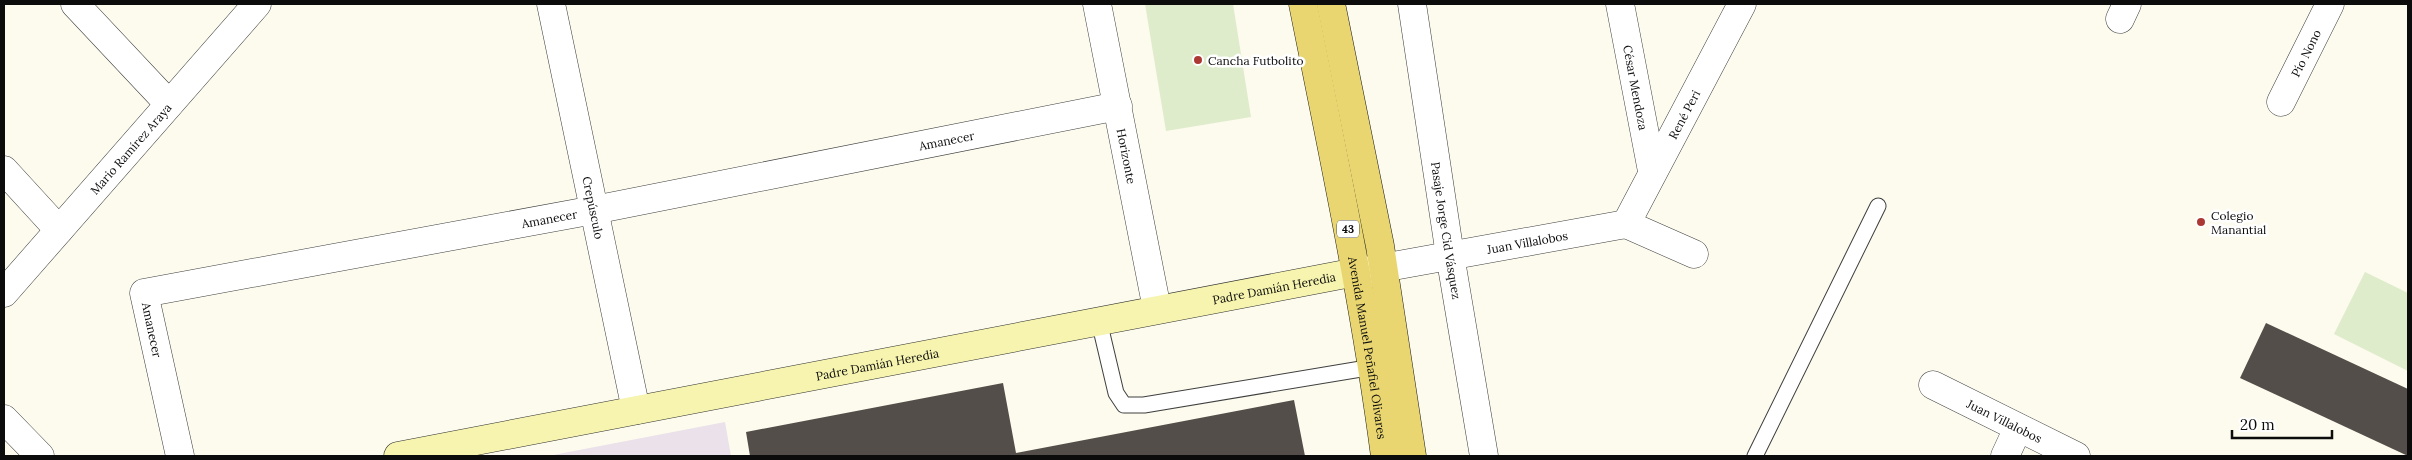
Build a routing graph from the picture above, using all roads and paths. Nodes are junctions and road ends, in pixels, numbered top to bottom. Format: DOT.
graph roads {
  1 [pos="75,4"];
  2 [pos="257,4"];
  3 [pos="1097,4"];
  4 [pos="1303,4"];
  5 [pos="1331,4"];
  6 [pos="1412,4"];
  7 [pos="1620,4"];
  8 [pos="1742,4"];
  9 [pos="2330,4"];
  10 [pos="557,5"];
  11 [pos="2281,102"];
  12 [pos="170,104"];
  13 [pos="1118,106"];
  14 [pos="4,170"];
  15 [pos="1652,171"];
  16 [pos="1878,206"];
  17 [pos="594,210"];
  18 [pos="1626,224"];
  19 [pos="59,230"];
  20 [pos="1694,254"];
  21 [pos="1450,255"];
  22 [pos="1383,267"];
  23 [pos="1356,272"];
  24 [pos="4,293"];
  25 [pos="1157,310"];
  26 [pos="1099,321"];
  27 [pos="1373,367"];
  28 [pos="1933,385"];
  29 [pos="636,410"];
  30 [pos="4,419"];
  31 [pos="2018,428"];
  32 [pos="40,456"];
  33 [pos="180,456"];
  34 [pos="398,456"];
  35 [pos="1384,456"];
  36 [pos="1412,456"];
  37 [pos="1484,456"];
  38 [pos="1755,456"];
  39 [pos="2005,456"];
  40 [pos="2076,456"];
  1 -- 12 [label="street"];
  2 -- 12 [label="street, Mario Ramírez Araya"];
  3 -- 13 [label="street, Horizonte"];
  4 -- 23 [label="main road, Avenida Manuel Peñafiel Olivares / 43"];
  5 -- 22 [label="main road, 43"];
  6 -- 21 [label="street, Pasaje Jorge Cid Vásquez"];
  7 -- 15 [label="street, César Mendoza"];
  8 -- 15 [label="street, René Peri"];
  9 -- 11 [label="street, Pío Nono"];
  10 -- 17 [label="street, Crepúsculo"];
  12 -- 19 [label="street, Mario Ramírez Araya"];
  13 -- 17 [label="street, Amanecer"];
  13 -- 25 [label="street, Horizonte"];
  14 -- 19 [label="street"];
  15 -- 18 [label="street, René Peri"];
  16 -- 38 [label="lane"];
  17 -- 29 [label="street, Crepúsculo"];
  17 -- 33 [label="street, Amanecer"];
  18 -- 20 [label="street"];
  18 -- 21 [label="street, Juan Villalobos"];
  19 -- 24 [label="street, Mario Ramírez Araya"];
  21 -- 22 [label="street, Juan Villalobos"];
  21 -- 37 [label="street, Pasaje Jorge Cid Vásquez"];
  22 -- 23 [label="street, Juan Villalobos"];
  22 -- 36 [label="main road, 43"];
  23 -- 25 [label="street, Padre Damián Heredia"];
  23 -- 27 [label="main road, Avenida Manuel Peñafiel Olivares / 43"];
  25 -- 26 [label="street, Padre Damián Heredia"];
  26 -- 27 [label="lane"];
  26 -- 29 [label="street, Padre Damián Heredia"];
  27 -- 35 [label="main road, Avenida Manuel Peñafiel Olivares / 43"];
  28 -- 31 [label="street, Juan Villalobos"];
  29 -- 34 [label="street, Padre Damián Heredia"];
  30 -- 32 [label="street"];
  31 -- 39 [label="street"];
  31 -- 40 [label="street, Juan Villalobos"];
}
